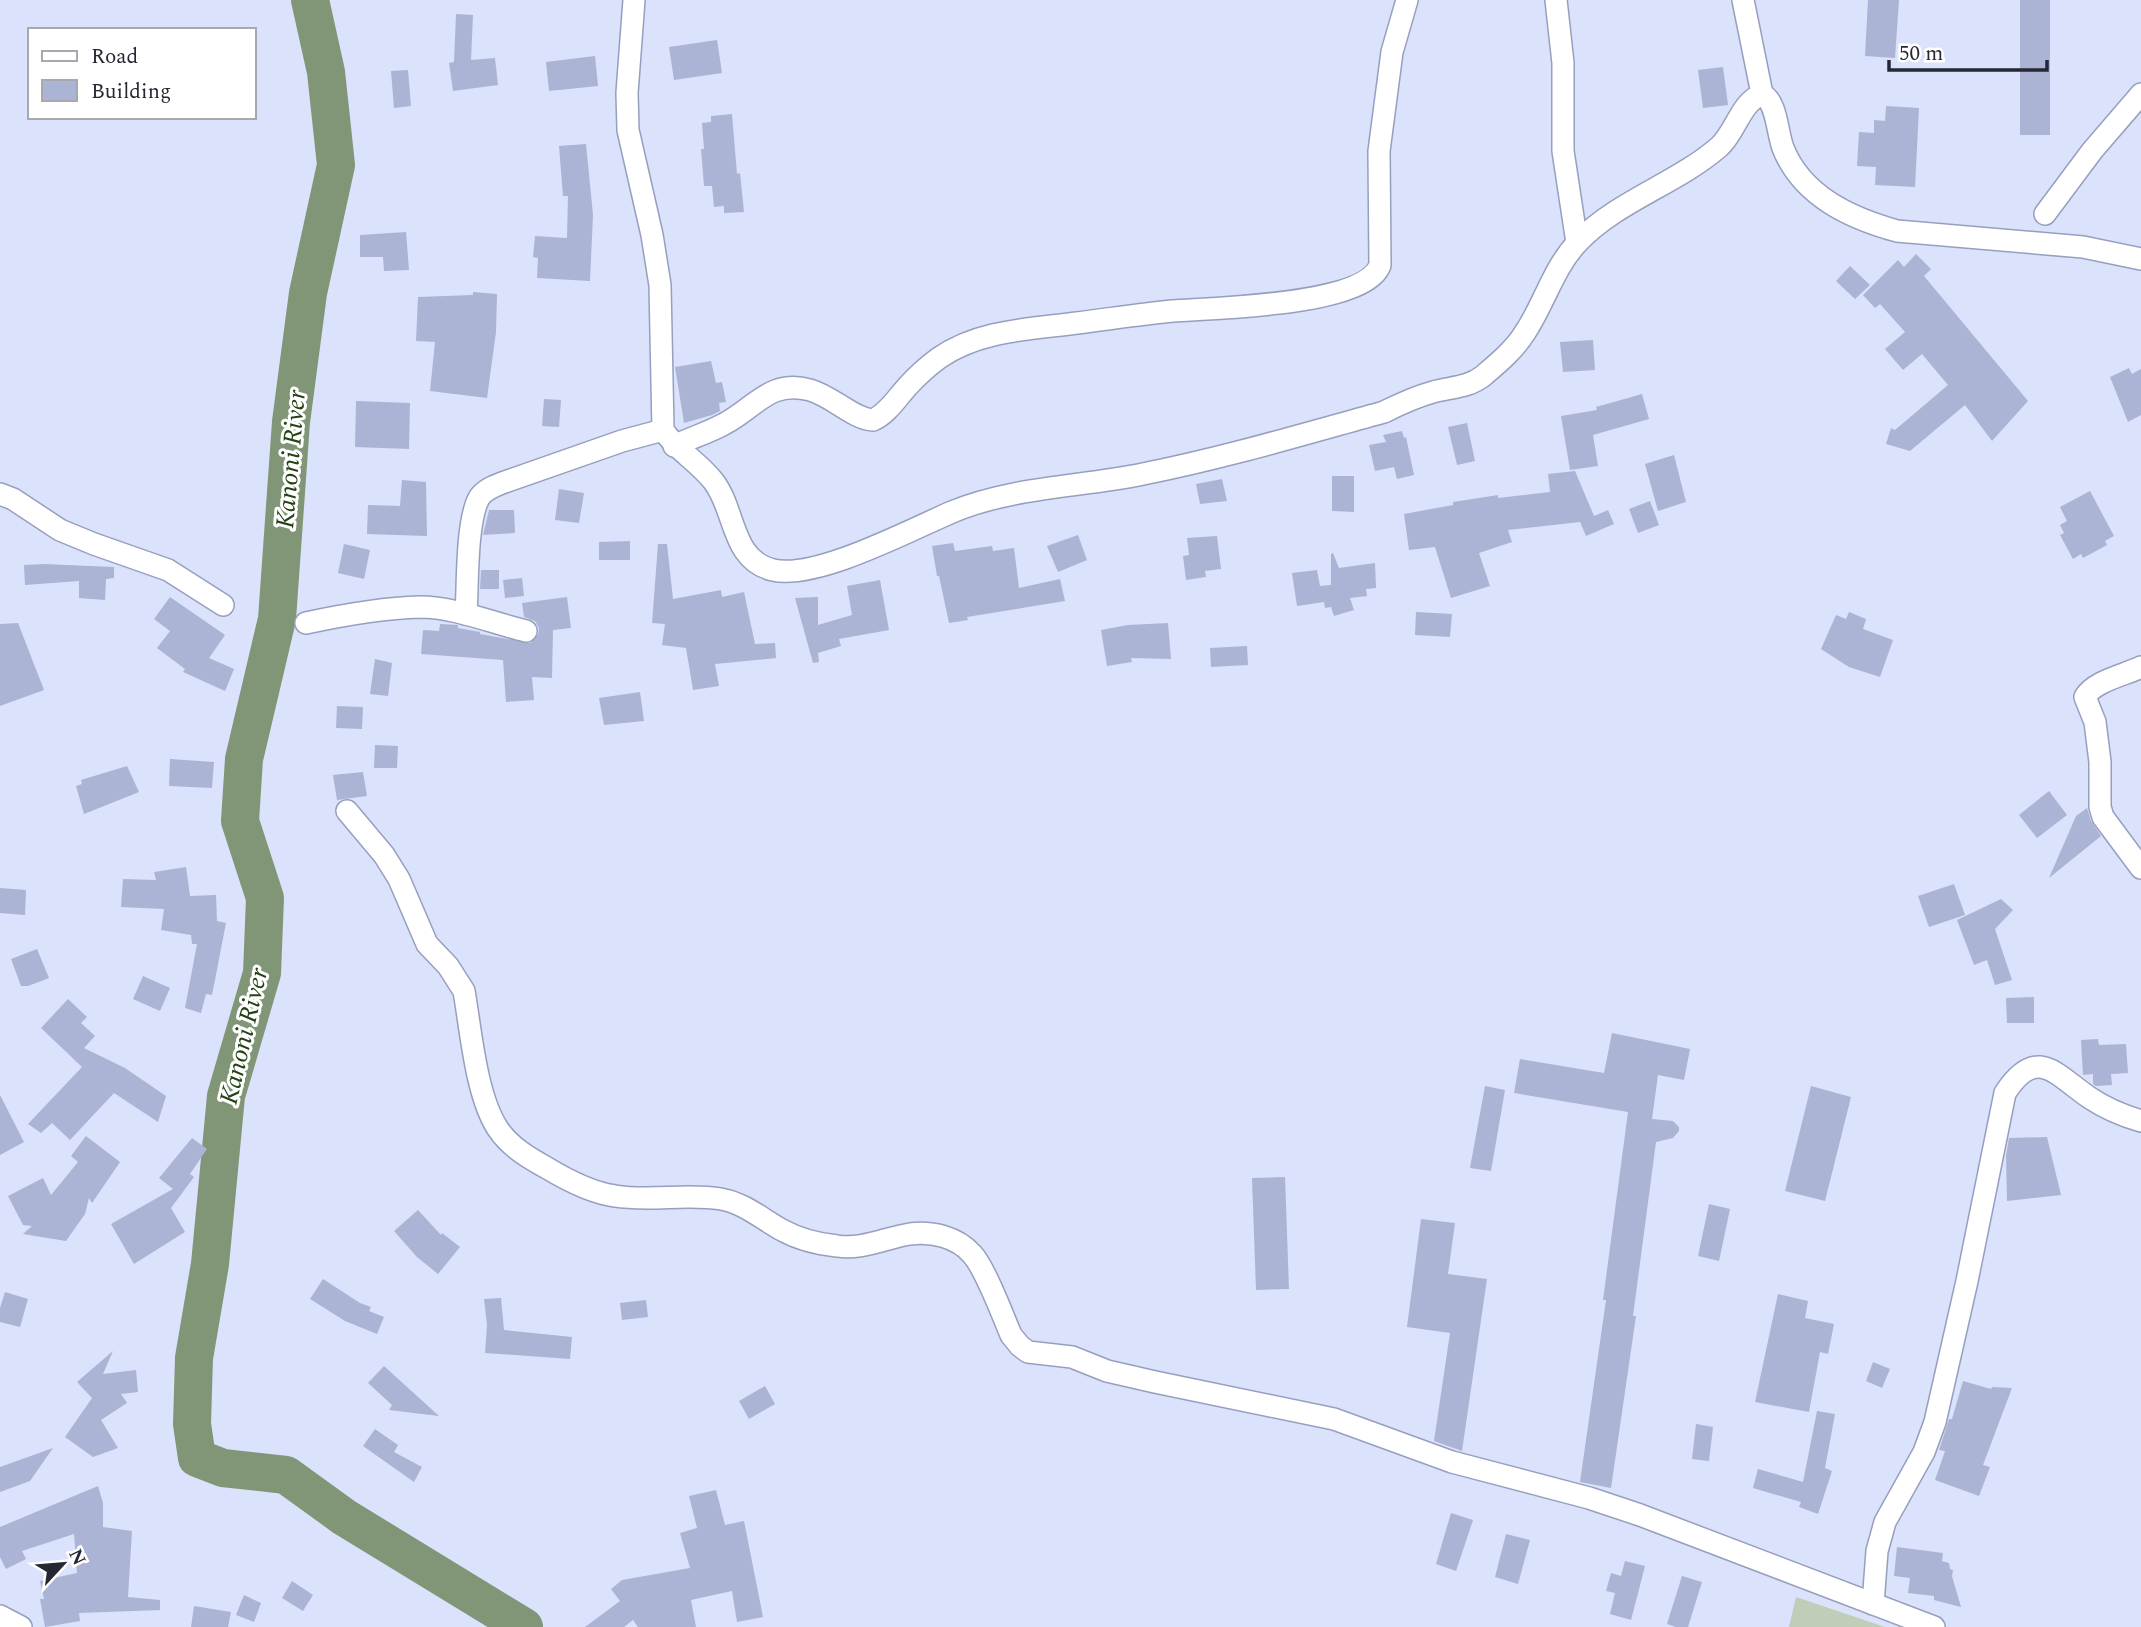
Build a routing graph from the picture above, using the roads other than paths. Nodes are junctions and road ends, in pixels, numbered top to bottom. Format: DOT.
graph roads {
  1 [pos="634,0"];
  2 [pos="1407,0"];
  3 [pos="1556,0"];
  4 [pos="1743,0"];
  5 [pos="1762,94"];
  6 [pos="2141,94"];
  7 [pos="2045,214"];
  8 [pos="1577,243"];
  9 [pos="2141,259"];
  10 [pos="668,438"];
  11 [pos="0,494"];
  12 [pos="223,605"];
  13 [pos="466,614"];
  14 [pos="306,623"];
  15 [pos="526,631"];
  16 [pos="2141,667"];
  17 [pos="347,811"];
  18 [pos="2137,854"];
  19 [pos="2141,1121"];
  20 [pos="1874,1604"];
  21 [pos="0,1616"];
  22 [pos="21,1627"];
  23 [pos="1934,1627"];
  1 -- 10 [label="street"];
  2 -- 10 [label="street"];
  3 -- 8 [label="street"];
  4 -- 5 [label="street"];
  5 -- 8 [label="street"];
  5 -- 9 [label="street"];
  6 -- 7 [label="street"];
  8 -- 10 [label="street"];
  10 -- 13 [label="street"];
  11 -- 12 [label="street"];
  13 -- 14 [label="street"];
  13 -- 15 [label="street"];
  16 -- 18 [label="street"];
  17 -- 20 [label="street"];
  19 -- 20 [label="street"];
  20 -- 23 [label="street"];
  21 -- 22 [label="street"];
}
